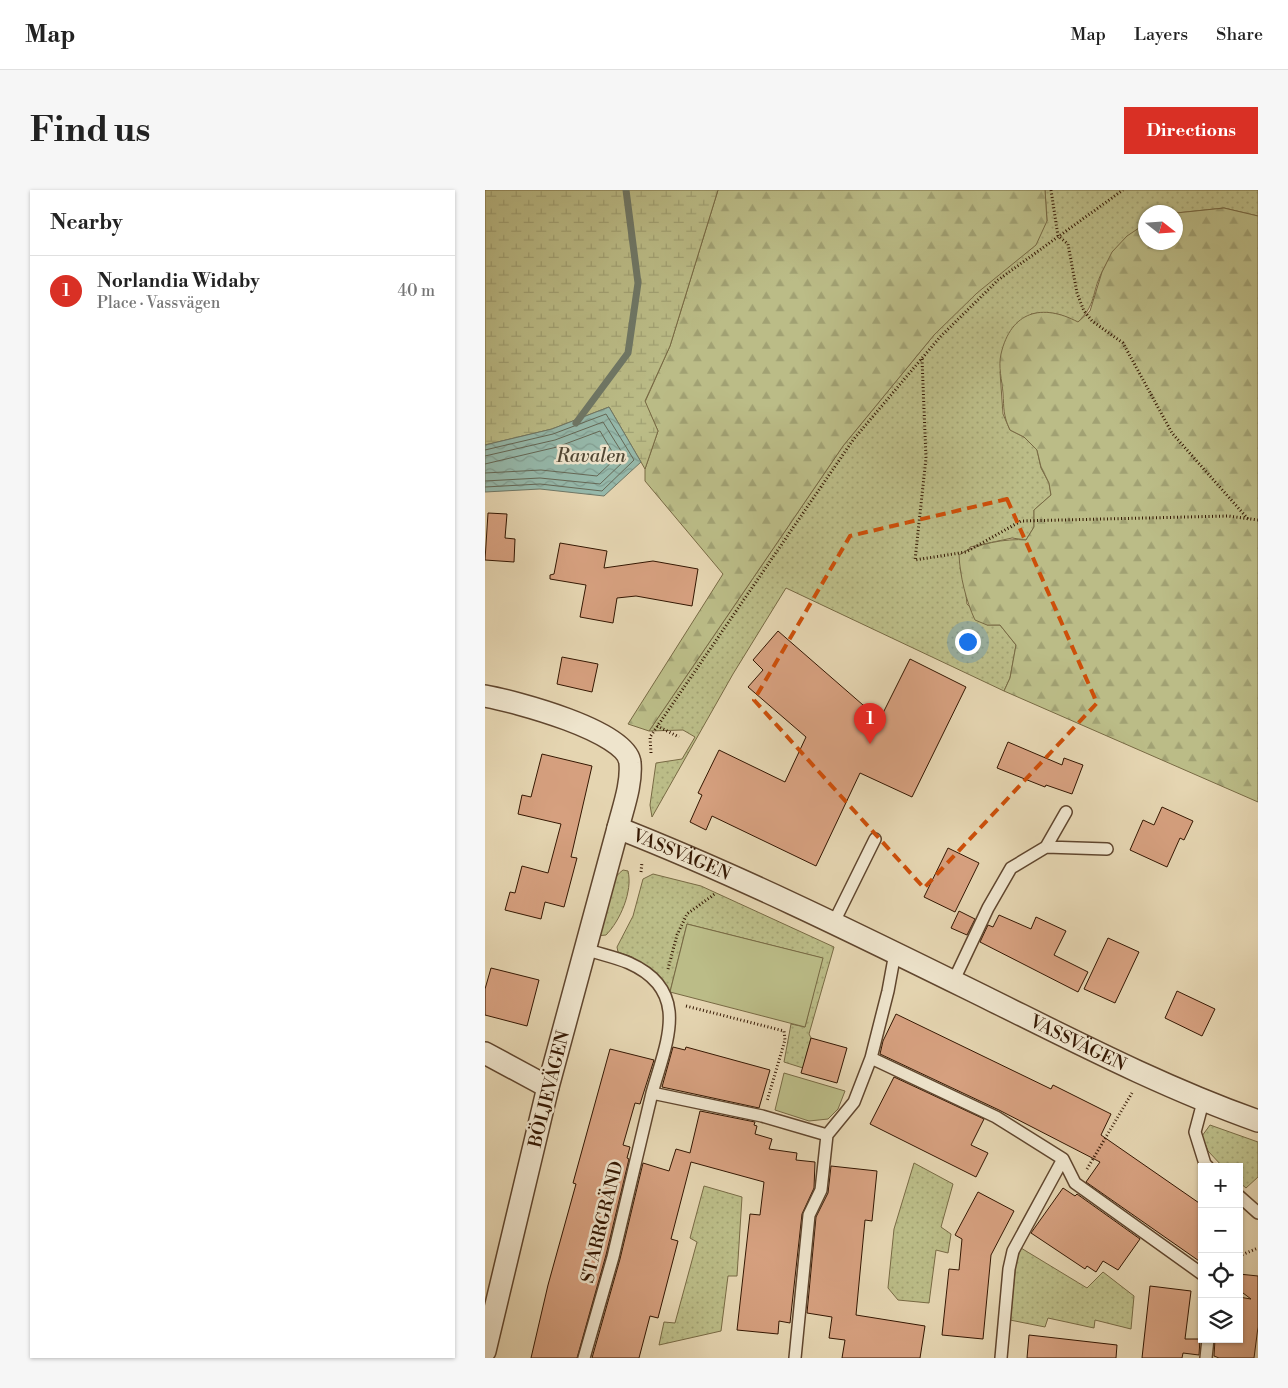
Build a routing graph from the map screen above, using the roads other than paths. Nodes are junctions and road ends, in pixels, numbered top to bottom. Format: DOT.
graph roads {
  1 [pos="485,696"];
  2 [pos="1066,812"];
  3 [pos="618,828"];
  4 [pos="875,840"];
  5 [pos="1046,847"];
  6 [pos="1107,849"];
  7 [pos="833,924"];
  8 [pos="585,949"];
  9 [pos="895,953"];
  10 [pos="953,982"];
  11 [pos="485,1054"];
  12 [pos="871,1058"];
  13 [pos="548,1087"];
  14 [pos="652,1093"];
  15 [pos="1203,1102"];
  16 [pos="1258,1121"];
  17 [pos="827,1135"];
  18 [pos="1063,1159"];
  19 [pos="1205,1163"];
  20 [pos="1243,1200"];
  21 [pos="1258,1213"];
  22 [pos="1198,1271"];
  23 [pos="1208,1343"];
  24 [pos="486,1344"];
  25 [pos="584,1358"];
  26 [pos="795,1358"];
  27 [pos="1001,1358"];
  28 [pos="1206,1358"];
  1 -- 3 [label="street, VASSVÄGEN"];
  2 -- 5 [label="lane"];
  3 -- 7 [label="street, VASSVÄGEN"];
  3 -- 8 [label="street, BÖLJEVÄGEN"];
  4 -- 7 [label="lane"];
  5 -- 6 [label="lane"];
  5 -- 10 [label="lane"];
  7 -- 9 [label="street, VASSVÄGEN"];
  8 -- 13 [label="street, BÖLJEVÄGEN"];
  8 -- 14 [label="lane, STARRGRÄND"];
  9 -- 10 [label="street, VASSVÄGEN"];
  9 -- 12 [label="lane"];
  10 -- 15 [label="street, VASSVÄGEN"];
  11 -- 13 [label="street"];
  12 -- 17 [label="lane"];
  12 -- 18 [label="lane"];
  13 -- 24 [label="street, BÖLJEVÄGEN"];
  14 -- 17 [label="lane"];
  14 -- 25 [label="lane, STARRGRÄND"];
  15 -- 16 [label="street, VASSVÄGEN"];
  15 -- 19 [label="lane"];
  17 -- 26 [label="lane"];
  18 -- 22 [label="lane"];
  18 -- 27 [label="lane"];
  20 -- 21 [label="lane"];
  23 -- 28 [label="lane"];
}
